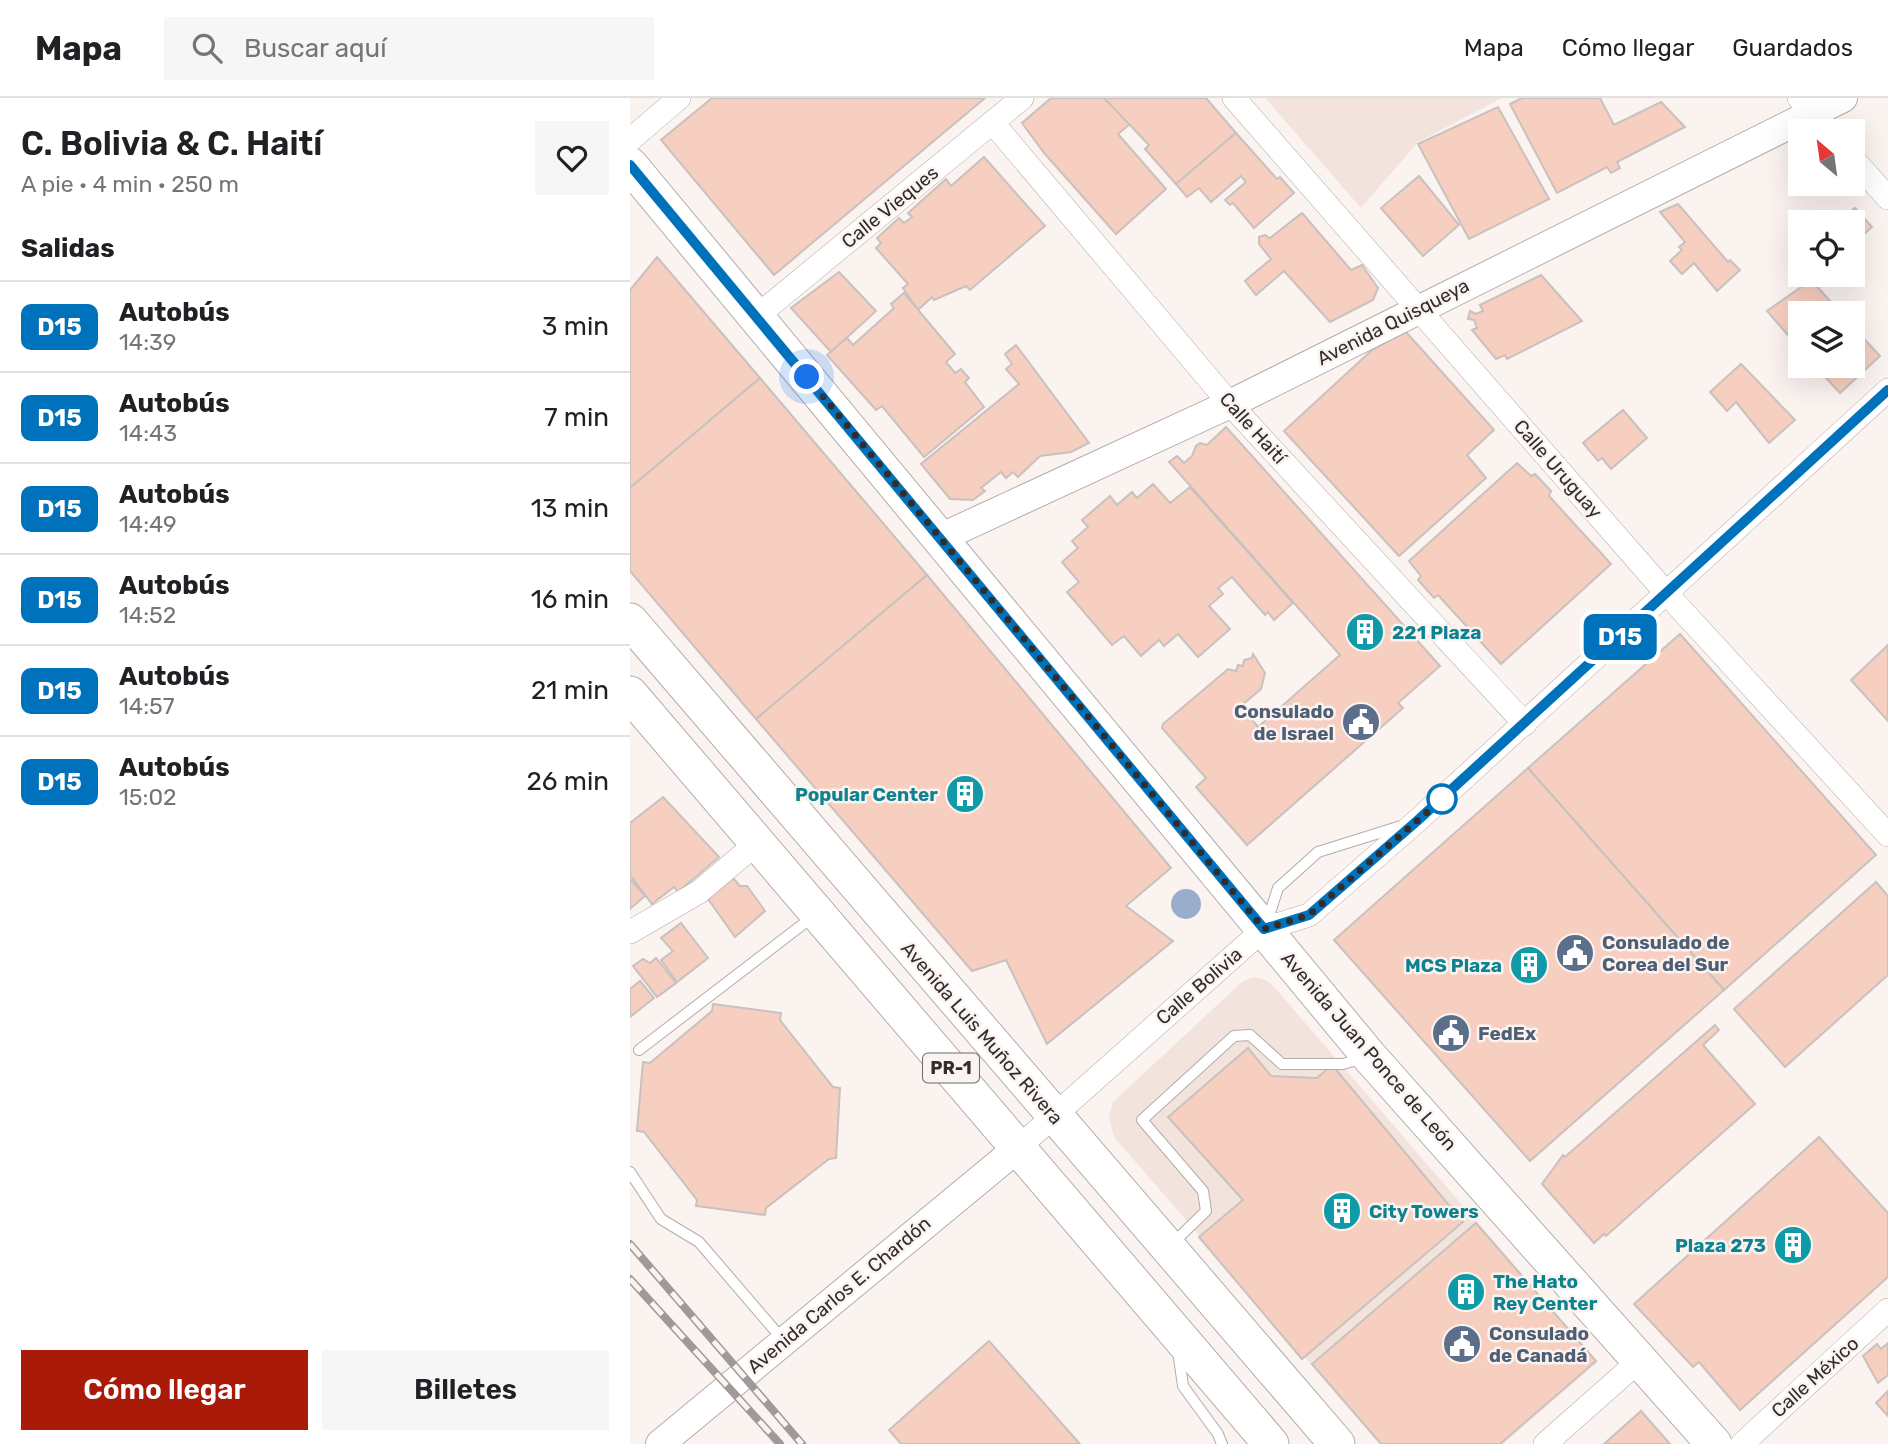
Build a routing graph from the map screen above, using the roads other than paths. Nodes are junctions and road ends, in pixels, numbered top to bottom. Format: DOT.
graph roads {
  1 [pos="679,98"];
  2 [pos="1022,98"];
  3 [pos="1234,98"];
  4 [pos="1843,98"];
  5 [pos="1813,114"];
  6 [pos="993,123"];
  7 [pos="630,140"];
  8 [pos="630,165"];
  9 [pos="1866,173"];
  10 [pos="1888,198"];
  11 [pos="1418,310"];
  12 [pos="757,316"];
  13 [pos="1888,390"];
  14 [pos="1230,404"];
  15 [pos="940,538"];
  16 [pos="1667,594"];
  17 [pos="630,621"];
  18 [pos="630,694"];
  19 [pos="1525,724"];
  20 [pos="1417,821"];
  21 [pos="1888,835"];
  22 [pos="757,843"];
  23 [pos="817,913"];
  24 [pos="1264,929"];
  25 [pos="630,932"];
  26 [pos="639,1050"];
  27 [pos="1369,1056"];
  28 [pos="1053,1116"];
  29 [pos="1018,1147"];
  30 [pos="630,1172"];
  31 [pos="1168,1249"];
  32 [pos="1888,1310"];
  33 [pos="1174,1331"];
  34 [pos="784,1341"];
  35 [pos="1640,1360"];
  36 [pos="660,1444"];
  37 [pos="1222,1444"];
  38 [pos="1270,1444"];
  39 [pos="1337,1444"];
  40 [pos="1545,1444"];
  41 [pos="1714,1444"];
  42 [pos="1742,1444"];
  1 -- 7 [label="street"];
  2 -- 6 [label="street, Calle Vieques"];
  3 -- 11 [label="street, Calle Uruguay"];
  4 -- 5 [label="street, Avenida Quisqueya"];
  5 -- 11 [label="street, Avenida Quisqueya"];
  6 -- 12 [label="street, Calle Vieques"];
  6 -- 14 [label="street, Calle Haití"];
  8 -- 12 [label="main road, Avenida Juan Ponce de León"];
  9 -- 10 [label="street"];
  11 -- 14 [label="street, Avenida Quisqueya"];
  11 -- 16 [label="street, Calle Uruguay"];
  12 -- 15 [label="main road, Avenida Juan Ponce de León"];
  13 -- 16 [label="street, Calle Bolivia"];
  14 -- 15 [label="street, Avenida Quisqueya"];
  14 -- 19 [label="street, Calle Haití"];
  15 -- 24 [label="main road, Avenida Juan Ponce de León"];
  16 -- 19 [label="street, Calle Bolivia"];
  16 -- 21 [label="street, Calle Uruguay"];
  17 -- 28 [label="main road, Avenida Luis Muñoz Rivera / PR-1"];
  18 -- 22 [label="main road, PR-1"];
  19 -- 20 [label="street, Calle Bolivia"];
  20 -- 24 [label="street, Calle Bolivia"];
  20 -- 24 [label="lane"];
  22 -- 23 [label="main road, PR-1"];
  22 -- 25 [label="street"];
  23 -- 26 [label="lane"];
  23 -- 29 [label="main road, PR-1"];
  24 -- 27 [label="main road, Avenida Juan Ponce de León"];
  24 -- 28 [label="street, Calle Bolivia"];
  27 -- 31 [label="lane"];
  27 -- 35 [label="main road, Avenida Juan Ponce de León"];
  28 -- 29 [label="street, Calle Bolivia"];
  28 -- 31 [label="main road, Avenida Luis Muñoz Rivera / PR-1"];
  29 -- 33 [label="main road, PR-1"];
  29 -- 34 [label="street, Avenida Carlos E. Chardón"];
  30 -- 34 [label="lane"];
  31 -- 39 [label="main road, Avenida Luis Muñoz Rivera / PR-1"];
  32 -- 42 [label="street, Calle México"];
  33 -- 37 [label="lane"];
  33 -- 38 [label="main road, PR-1"];
  34 -- 36 [label="street, Avenida Carlos E. Chardón"];
  35 -- 40 [label="street"];
  35 -- 41 [label="main road, Avenida Juan Ponce de León"];
}
